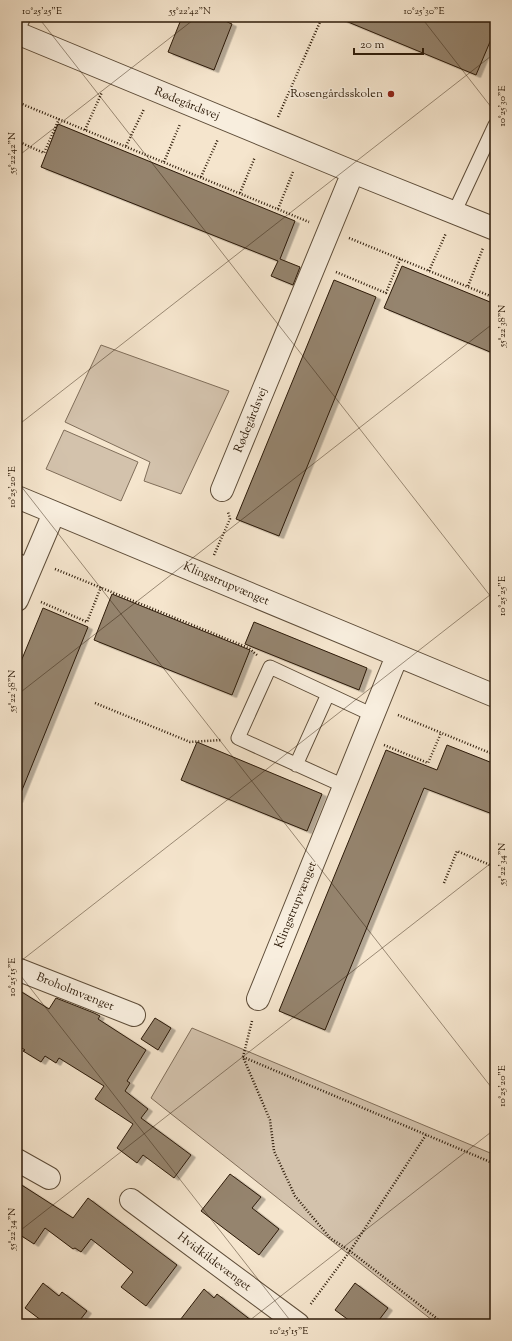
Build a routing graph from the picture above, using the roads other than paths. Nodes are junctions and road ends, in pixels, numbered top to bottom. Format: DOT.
graph roads {
  1 [pos="19,33"];
  2 [pos="495,127"];
  3 [pos="353,172"];
  4 [pos="454,213"];
  5 [pos="493,228"];
  6 [pos="222,490"];
  7 [pos="17,498"];
  8 [pos="54,513"];
  9 [pos="28,562"];
  10 [pos="18,597"];
  11 [pos="397,656"];
  12 [pos="328,694"];
  13 [pos="495,696"];
  14 [pos="375,711"];
  15 [pos="296,765"];
  16 [pos="344,786"];
  17 [pos="17,968"];
  18 [pos="258,999"];
  19 [pos="134,1015"];
  20 [pos="17,1160"];
  21 [pos="49,1178"];
  22 [pos="131,1200"];
  23 [pos="303,1315"];
  1 -- 3 [label="street, Rødegårdsvej"];
  2 -- 4 [label="lane"];
  3 -- 4 [label="street, Rødegårdsvej"];
  3 -- 6 [label="street, Rødegårdsvej"];
  4 -- 5 [label="street, Rødegårdsvej"];
  7 -- 8 [label="street, Klingstrupvænget"];
  8 -- 9 [label="street"];
  8 -- 11 [label="street, Klingstrupvænget"];
  9 -- 10 [label="street"];
  11 -- 13 [label="street, Klingstrupvænget"];
  11 -- 14 [label="street, Klingstrupvænget"];
  12 -- 14 [label="lane"];
  12 -- 15 [label="lane"];
  12 -- 15 [label="lane"];
  14 -- 16 [label="street, Klingstrupvænget"];
  15 -- 16 [label="lane"];
  16 -- 18 [label="street, Klingstrupvænget"];
  17 -- 19 [label="street, Broholmvænget"];
  20 -- 21 [label="street"];
  22 -- 23 [label="street, Hvidkildevænget"];
}
